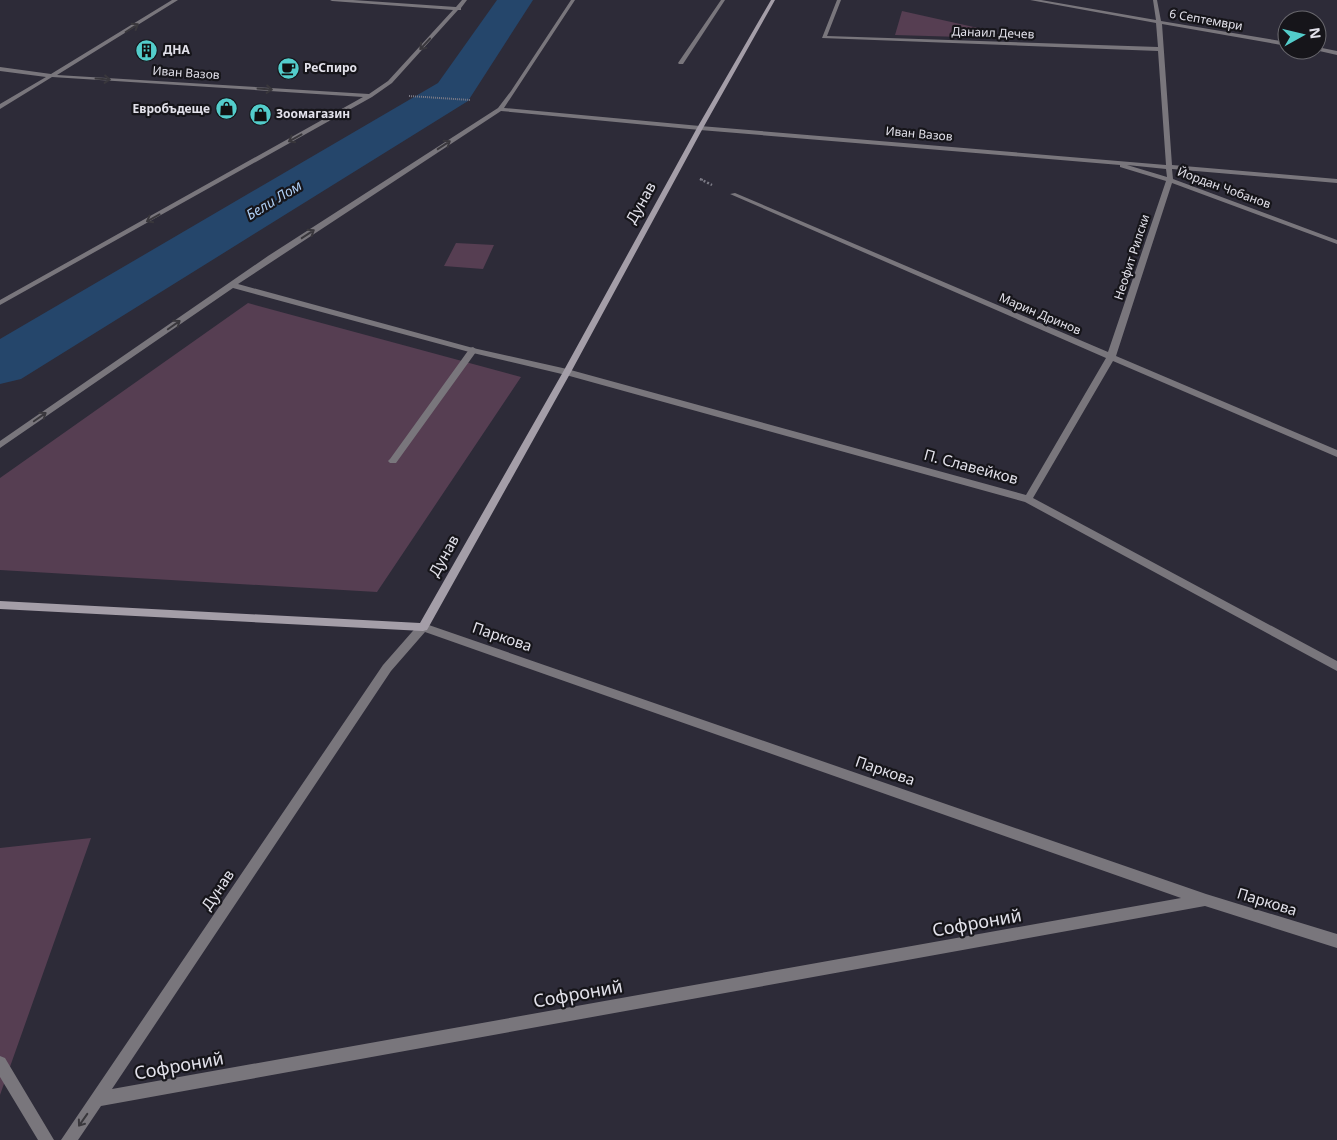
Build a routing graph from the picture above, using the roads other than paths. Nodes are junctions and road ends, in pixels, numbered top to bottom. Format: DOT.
graph roads {
  1 [pos="176,0"];
  2 [pos="332,0"];
  3 [pos="465,0"];
  4 [pos="573,0"];
  5 [pos="723,0"];
  6 [pos="773,0"];
  7 [pos="839,0"];
  8 [pos="1032,0"];
  9 [pos="1155,0"];
  10 [pos="458,9"];
  11 [pos="1159,22"];
  12 [pos="1277,42"];
  13 [pos="1160,49"];
  14 [pos="680,63"];
  15 [pos="0,68"];
  16 [pos="54,76"];
  17 [pos="370,96"];
  18 [pos="0,107"];
  19 [pos="500,109"];
  20 [pos="700,128"];
  21 [pos="1102,160"];
  22 [pos="1168,166"];
  23 [pos="1170,180"];
  24 [pos="1337,181"];
  25 [pos="734,194"];
  26 [pos="1337,242"];
  27 [pos="231,286"];
  28 [pos="0,303"];
  29 [pos="473,350"];
  30 [pos="1111,357"];
  31 [pos="567,372"];
  32 [pos="0,445"];
  33 [pos="1337,454"];
  34 [pos="392,461"];
  35 [pos="1028,499"];
  36 [pos="0,605"];
  37 [pos="423,627"];
  38 [pos="1337,666"];
  39 [pos="1206,900"];
  40 [pos="1337,941"];
  41 [pos="0,1063"];
  42 [pos="97,1100"];
  43 [pos="46,1140"];
  44 [pos="69,1140"];
  16 -- 1 [label="street, one-way"];
  2 -- 10 [label="street"];
  3 -- 10 [label="street"];
  4 -- 19 [label="street"];
  5 -- 14 [label="street"];
  6 -- 20 [label="street, Дунав"];
  7 -- 13 [label="street, Данаил Дечев"];
  8 -- 11 [label="street, 6 Септември"];
  9 -- 11 [label="street, Неофит Рилски"];
  10 -- 17 [label="street, one-way"];
  11 -- 12 [label="street, 6 Септември"];
  11 -- 13 [label="street, Неофит Рилски"];
  13 -- 22 [label="street, Неофит Рилски"];
  15 -- 16 [label="street, Иван Вазов"];
  16 -- 17 [label="street, Иван Вазов, one-way"];
  16 -- 18 [label="street"];
  17 -- 28 [label="street, one-way"];
  19 -- 20 [label="street, Иван Вазов"];
  27 -- 19 [label="street, one-way"];
  20 -- 21 [label="street, Иван Вазов"];
  20 -- 31 [label="street, Дунав"];
  21 -- 22 [label="street, Иван Вазов"];
  21 -- 23 [label="street, Йордан Чобанов"];
  22 -- 23 [label="street, Неофит Рилски"];
  22 -- 24 [label="street, Иван Вазов"];
  23 -- 26 [label="street, Йордан Чобанов"];
  23 -- 30 [label="street, Неофит Рилски"];
  25 -- 30 [label="street, Марин Дринов"];
  27 -- 29 [label="street, П. Славейков"];
  32 -- 27 [label="street, one-way"];
  29 -- 31 [label="street, П. Славейков"];
  29 -- 34 [label="street"];
  30 -- 33 [label="street, Марин Дринов"];
  30 -- 35 [label="street, Неофит Рилски"];
  31 -- 35 [label="street, П. Славейков"];
  31 -- 37 [label="street, Дунав"];
  35 -- 38 [label="street, П. Славейков"];
  36 -- 37 [label="street"];
  37 -- 39 [label="street, Паркова"];
  37 -- 42 [label="street, Дунав"];
  39 -- 40 [label="street, Паркова"];
  39 -- 42 [label="street, Софроний"];
  41 -- 43 [label="street"];
  42 -- 44 [label="street, Дунав, one-way"];
}
